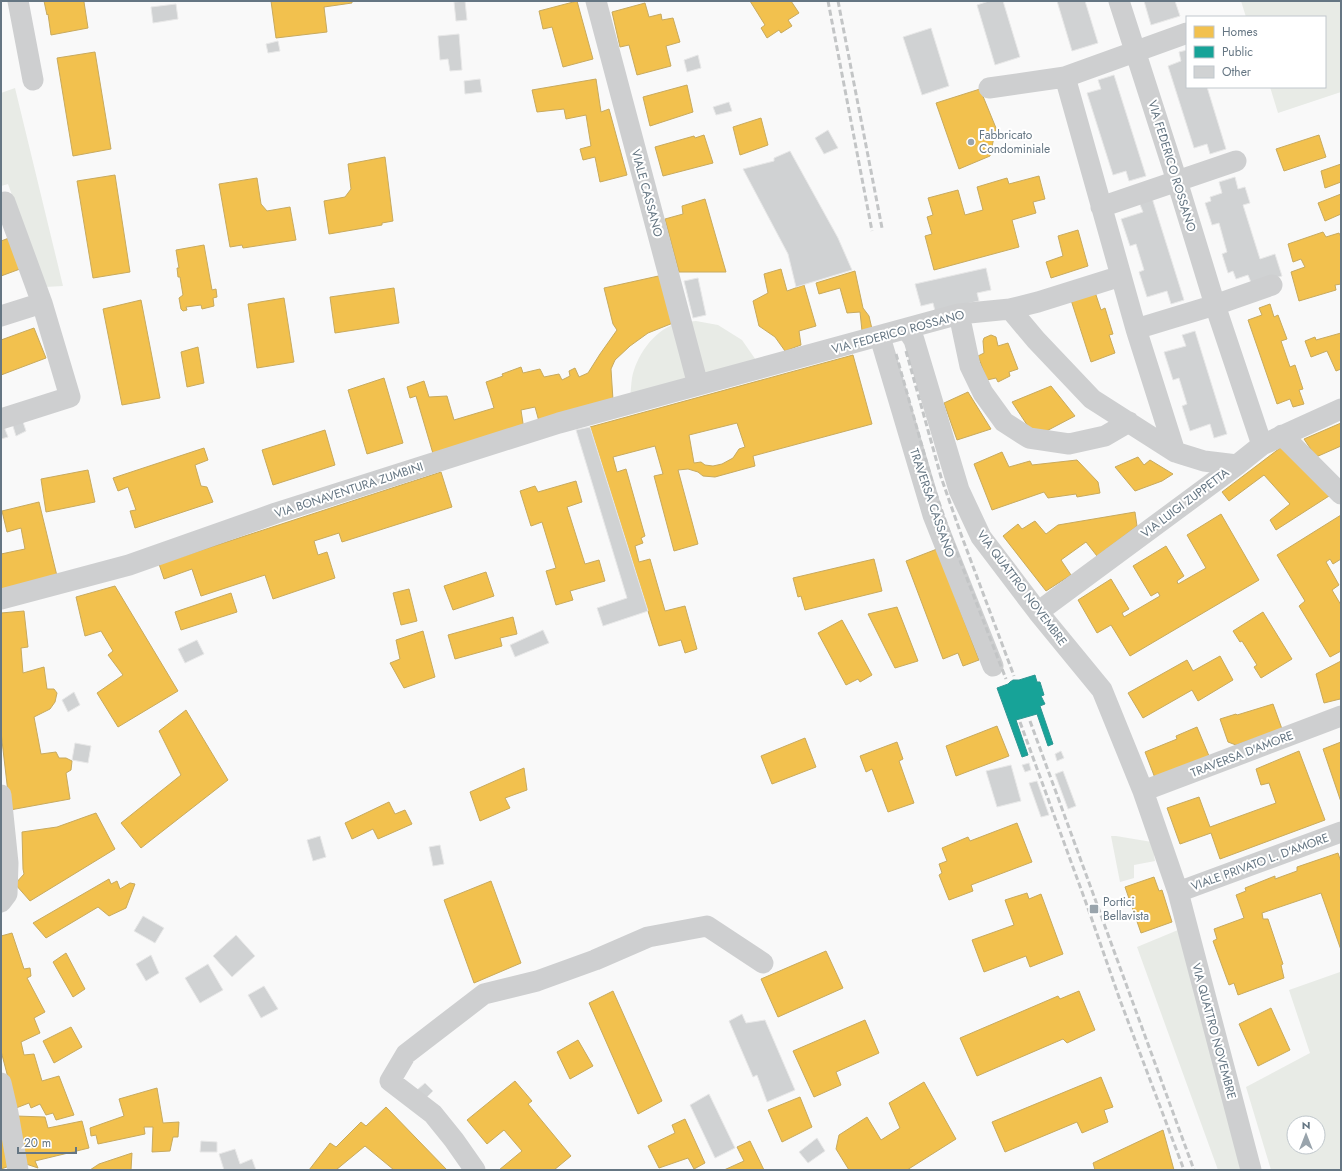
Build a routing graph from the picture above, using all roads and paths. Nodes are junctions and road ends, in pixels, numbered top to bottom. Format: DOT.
graph roads {
  1 [pos="18,1"];
  2 [pos="596,1"];
  3 [pos="1119,1"];
  4 [pos="1186,33"];
  5 [pos="1135,51"];
  6 [pos="1065,77"];
  7 [pos="33,80"];
  8 [pos="989,88"];
  9 [pos="1236,161"];
  10 [pos="1177,181"];
  11 [pos="1,204"];
  12 [pos="1101,207"];
  13 [pos="1121,276"];
  14 [pos="1272,285"];
  15 [pos="42,303"];
  16 [pos="1215,305"];
  17 [pos="1010,309"];
  18 [pos="959,314"];
  19 [pos="1,316"];
  20 [pos="907,328"];
  21 [pos="1136,329"];
  22 [pos="880,337"];
  23 [pos="698,385"];
  24 [pos="1341,409"];
  25 [pos="1,419"];
  26 [pos="1129,422"];
  27 [pos="1282,435"];
  28 [pos="1262,445"];
  29 [pos="1175,452"];
  30 [pos="1237,464"];
  31 [pos="1341,494"];
  32 [pos="1,599"];
  33 [pos="1038,612"];
  34 [pos="993,666"];
  35 [pos="1341,716"];
  36 [pos="1143,791"];
  37 [pos="1,795"];
  38 [pos="1341,832"];
  39 [pos="1178,892"];
  40 [pos="1,902"];
  41 [pos="763,964"];
  42 [pos="1,1083"];
  43 [pos="18,1170"];
  44 [pos="475,1170"];
  45 [pos="1251,1170"];
  1 -- 7 [label="street"];
  2 -- 23 [label="street, VIALE CASSANO"];
  3 -- 5 [label="street, VIA FEDERICO ROSSANO"];
  4 -- 5 [label="street"];
  5 -- 6 [label="street"];
  5 -- 10 [label="street, VIA FEDERICO ROSSANO"];
  6 -- 8 [label="street"];
  6 -- 12 [label="street"];
  9 -- 10 [label="street"];
  10 -- 12 [label="street"];
  10 -- 16 [label="street, VIA FEDERICO ROSSANO"];
  11 -- 15 [label="street"];
  12 -- 13 [label="street"];
  13 -- 17 [label="street, VIA FEDERICO ROSSANO"];
  13 -- 21 [label="street"];
  14 -- 16 [label="street"];
  15 -- 19 [label="street"];
  15 -- 25 [label="street"];
  16 -- 21 [label="street"];
  16 -- 28 [label="street, VIA FEDERICO ROSSANO"];
  17 -- 18 [label="street, VIA FEDERICO ROSSANO"];
  17 -- 26 [label="street"];
  18 -- 20 [label="street, VIA FEDERICO ROSSANO"];
  18 -- 26 [label="street"];
  20 -- 22 [label="street, VIA FEDERICO ROSSANO"];
  20 -- 33 [label="street, VIA QUATTRO NOVEMBRE"];
  21 -- 29 [label="street"];
  22 -- 23 [label="street, VIA FEDERICO ROSSANO"];
  22 -- 34 [label="street, TRAVERSA CASSANO"];
  23 -- 32 [label="street, VIA BONAVENTURA ZUMBINI"];
  24 -- 27 [label="street, VIA LUIGI ZUPPETTA"];
  26 -- 29 [label="street"];
  27 -- 28 [label="street, VIA LUIGI ZUPPETTA"];
  27 -- 31 [label="street"];
  28 -- 30 [label="street, VIA LUIGI ZUPPETTA"];
  29 -- 30 [label="street"];
  30 -- 33 [label="street, VIA LUIGI ZUPPETTA"];
  33 -- 36 [label="street, VIA QUATTRO NOVEMBRE"];
  35 -- 36 [label="street, TRAVERSA D'AMORE"];
  36 -- 39 [label="street, VIA QUATTRO NOVEMBRE"];
  37 -- 40 [label="street"];
  38 -- 39 [label="street, VIALE PRIVATO L. D'AMORE"];
  39 -- 45 [label="street, VIA QUATTRO NOVEMBRE"];
  41 -- 44 [label="street"];
  42 -- 43 [label="street"];
}
